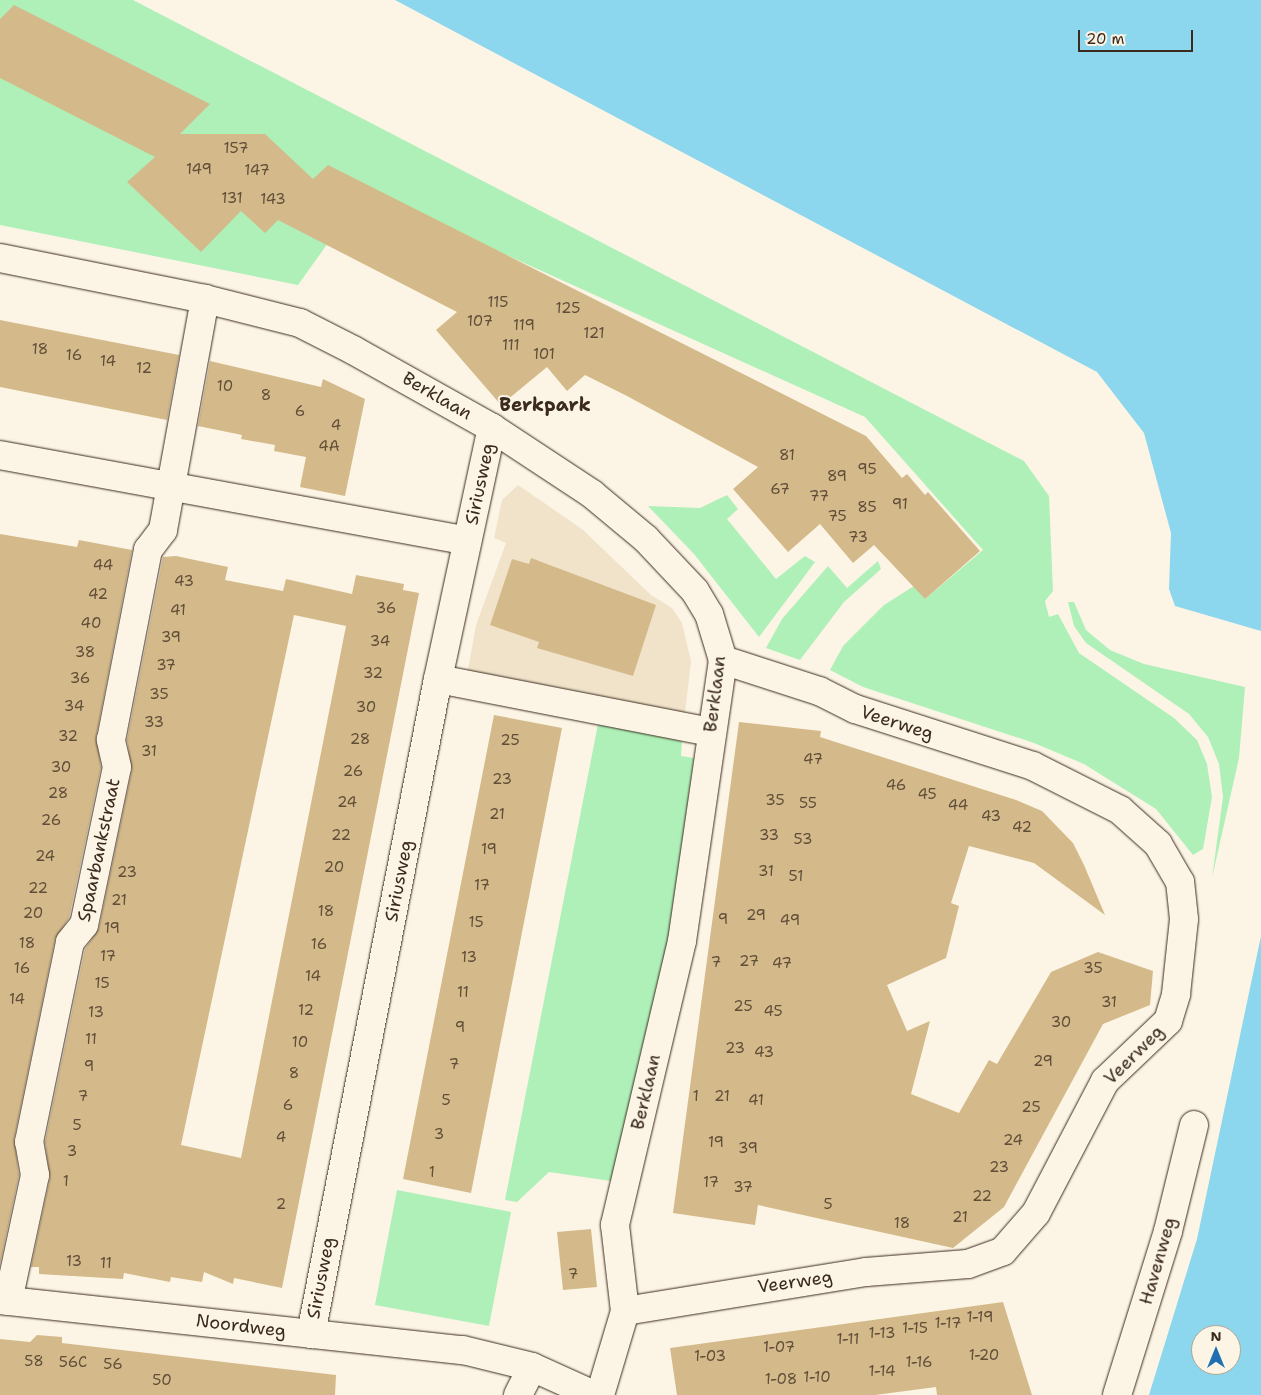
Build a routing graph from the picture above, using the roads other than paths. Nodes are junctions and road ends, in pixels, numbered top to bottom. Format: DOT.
graph roads {
  1 [pos="0,258"];
  2 [pos="205,299"];
  3 [pos="492,428"];
  4 [pos="0,455"];
  5 [pos="171,486"];
  6 [pos="467,541"];
  7 [pos="723,660"];
  8 [pos="438,679"];
  9 [pos="710,732"];
  10 [pos="1194,1125"];
  11 [pos="4,1301"];
  12 [pos="625,1311"];
  13 [pos="310,1334"];
  14 [pos="532,1367"];
  15 [pos="518,1395"];
  16 [pos="594,1395"];
  17 [pos="600,1395"];
  18 [pos="1117,1395"];
  1 -- 2 [label="street, Berklaan"];
  2 -- 3 [label="street, Berklaan"];
  2 -- 5 [label="street"];
  3 -- 6 [label="street, Siriusweg"];
  3 -- 7 [label="street, Berklaan"];
  4 -- 5 [label="street"];
  5 -- 6 [label="street"];
  5 -- 11 [label="street, Spaarbankstraat"];
  6 -- 8 [label="street, Siriusweg"];
  7 -- 9 [label="street, Berklaan"];
  7 -- 12 [label="street, Veerweg"];
  8 -- 9 [label="street"];
  8 -- 13 [label="street, Siriusweg"];
  9 -- 12 [label="street, Berklaan"];
  10 -- 18 [label="street, Havenweg"];
  11 -- 13 [label="street, Noordweg"];
  12 -- 17 [label="street"];
  13 -- 14 [label="street, Noordweg"];
  14 -- 15 [label="street"];
  14 -- 16 [label="street, Noordweg"];
}
